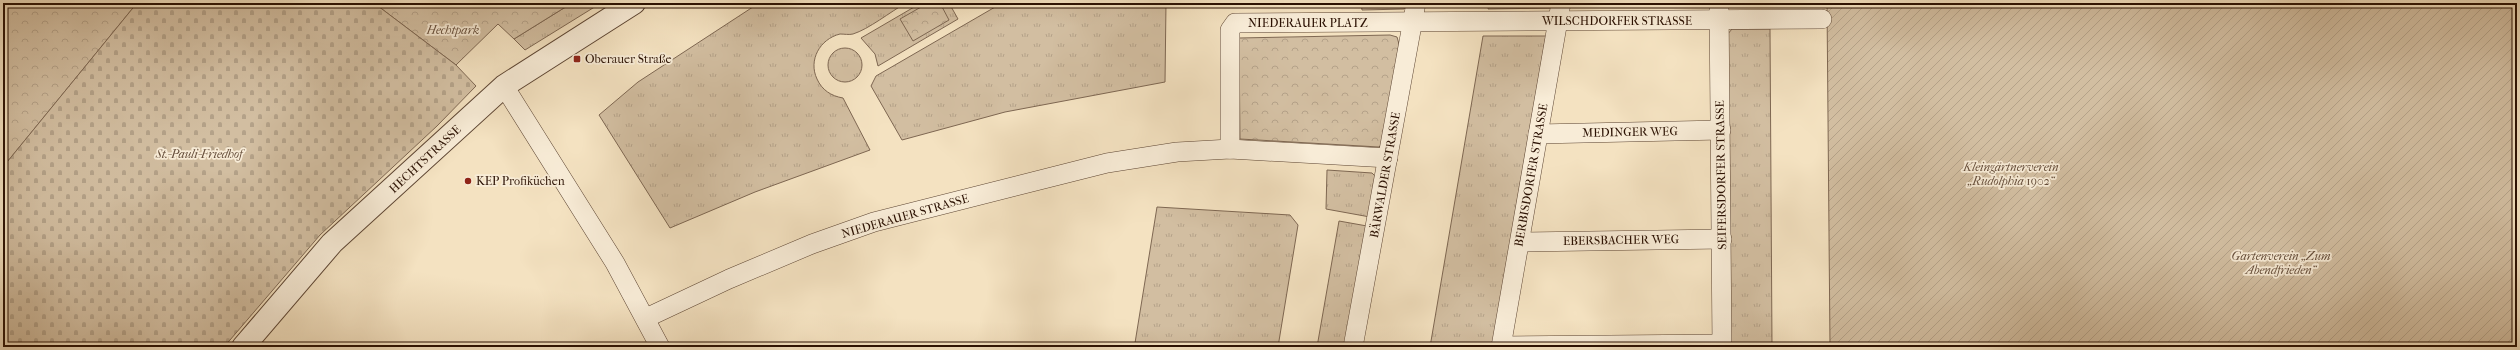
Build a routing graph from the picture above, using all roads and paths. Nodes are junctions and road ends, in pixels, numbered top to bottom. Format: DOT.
graph roads {
  1 [pos="634,3"];
  2 [pos="1416,3"];
  3 [pos="1561,3"];
  4 [pos="1719,12"];
  5 [pos="1822,20"];
  6 [pos="1412,22"];
  7 [pos="1558,22"];
  8 [pos="504,86"];
  9 [pos="1721,130"];
  10 [pos="1538,134"];
  11 [pos="1230,149"];
  12 [pos="1388,158"];
  13 [pos="1722,239"];
  14 [pos="1520,242"];
  15 [pos="646,318"];
  16 [pos="653,344"];
  17 [pos="1722,345"];
  18 [pos="243,347"];
  19 [pos="1353,347"];
  20 [pos="1501,347"];
  1 -- 8 [label="street, HECHTSTRASSE"];
  2 -- 6 [label="street, BÄRWALDER STRASSE"];
  3 -- 7 [label="street, BERBISDORFER STRASSE"];
  4 -- 5 [label="street, WILSCHDORFER STRASSE"];
  4 -- 7 [label="street, WILSCHDORFER STRASSE"];
  4 -- 9 [label="street, SEIFERSDORFER STRASSE"];
  6 -- 7 [label="street, WILSCHDORFER STRASSE"];
  6 -- 11 [label="street, NIEDERAUER PLATZ"];
  6 -- 12 [label="street, BÄRWALDER STRASSE"];
  7 -- 10 [label="street, BERBISDORFER STRASSE"];
  8 -- 15 [label="street"];
  8 -- 18 [label="street, HECHTSTRASSE"];
  9 -- 10 [label="street, MEDINGER WEG"];
  9 -- 13 [label="street, SEIFERSDORFER STRASSE"];
  10 -- 14 [label="street, BERBISDORFER STRASSE"];
  11 -- 12 [label="street"];
  11 -- 15 [label="street, NIEDERAUER STRASSE"];
  12 -- 19 [label="street, BÄRWALDER STRASSE"];
  13 -- 14 [label="street, EBERSBACHER WEG"];
  13 -- 17 [label="street, SEIFERSDORFER STRASSE"];
  14 -- 20 [label="street, BERBISDORFER STRASSE"];
  15 -- 16 [label="street"];
  17 -- 20 [label="street"];
}
